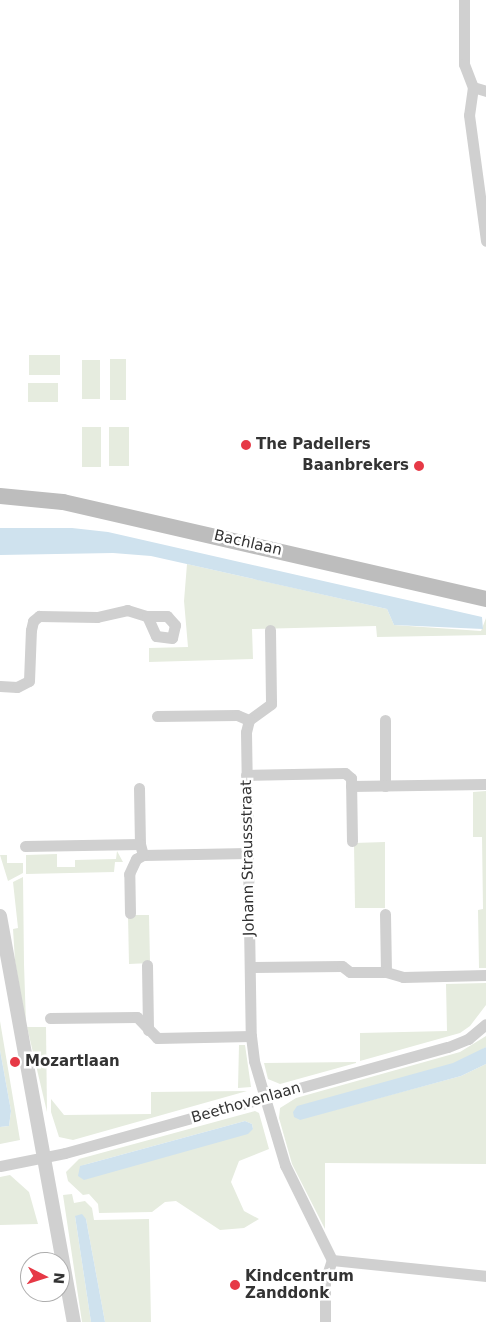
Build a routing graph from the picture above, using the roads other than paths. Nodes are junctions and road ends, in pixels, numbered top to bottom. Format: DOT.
graph roads {
  1 [pos="464,0"];
  2 [pos="473,87"];
  3 [pos="486,91"];
  4 [pos="486,241"];
  5 [pos="3,495"];
  6 [pos="486,599"];
  7 [pos="147,616"];
  8 [pos="270,630"];
  9 [pos="0,686"];
  10 [pos="157,716"];
  11 [pos="249,720"];
  12 [pos="385,720"];
  13 [pos="246,775"];
  14 [pos="351,782"];
  15 [pos="486,784"];
  16 [pos="385,786"];
  17 [pos="139,788"];
  18 [pos="352,841"];
  19 [pos="25,846"];
  20 [pos="141,850"];
  21 [pos="248,852"];
  22 [pos="130,913"];
  23 [pos="385,914"];
  24 [pos="0,916"];
  25 [pos="147,965"];
  26 [pos="250,967"];
  27 [pos="386,972"];
  28 [pos="486,975"];
  29 [pos="50,1018"];
  30 [pos="486,1024"];
  31 [pos="148,1030"];
  32 [pos="251,1036"];
  33 [pos="265,1098"];
  34 [pos="44,1158"];
  35 [pos="0,1166"];
  36 [pos="332,1260"];
  37 [pos="486,1276"];
  38 [pos="74,1322"];
  39 [pos="325,1322"];
  1 -- 2 [label="street"];
  2 -- 3 [label="street"];
  2 -- 4 [label="street"];
  5 -- 6 [label="main road, Bachlaan"];
  7 -- 9 [label="street"];
  8 -- 11 [label="street"];
  10 -- 11 [label="street"];
  11 -- 13 [label="street, Johann Straussstraat"];
  12 -- 16 [label="street"];
  13 -- 14 [label="street"];
  13 -- 21 [label="street, Johann Straussstraat"];
  14 -- 16 [label="street"];
  14 -- 18 [label="street"];
  15 -- 16 [label="street"];
  17 -- 20 [label="street"];
  19 -- 20 [label="street"];
  20 -- 21 [label="street"];
  20 -- 22 [label="street"];
  21 -- 26 [label="street, Johann Straussstraat"];
  23 -- 27 [label="street"];
  24 -- 34 [label="street"];
  25 -- 31 [label="street"];
  26 -- 27 [label="street"];
  26 -- 32 [label="street, Johann Straussstraat"];
  27 -- 28 [label="street"];
  29 -- 31 [label="street"];
  30 -- 33 [label="street, Beethovenlaan"];
  31 -- 32 [label="street"];
  32 -- 33 [label="street, Johann Straussstraat"];
  33 -- 34 [label="street, Beethovenlaan"];
  33 -- 36 [label="street, Johann Straussstraat"];
  34 -- 35 [label="street, Beethovenlaan"];
  34 -- 38 [label="street"];
  36 -- 37 [label="street"];
  36 -- 39 [label="street"];
}
